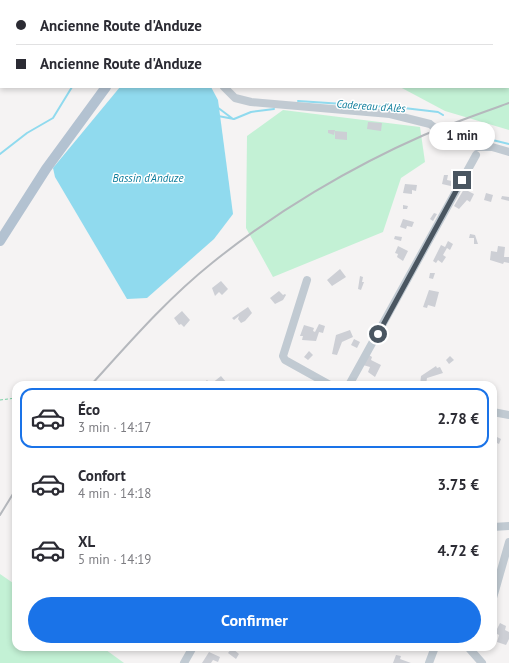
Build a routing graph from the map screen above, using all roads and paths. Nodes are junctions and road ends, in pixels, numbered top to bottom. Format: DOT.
graph roads {
  1 [pos="105,88"];
  2 [pos="225,88"];
  3 [pos="475,152"];
  4 [pos="509,152"];
  5 [pos="0,241"];
  6 [pos="307,280"];
  7 [pos="323,381"];
  8 [pos="350,381"];
  9 [pos="12,398"];
  10 [pos="0,400"];
  11 [pos="497,413"];
  12 [pos="509,415"];
  13 [pos="509,526"];
  14 [pos="497,527"];
  15 [pos="509,542"];
  16 [pos="497,584"];
  17 [pos="191,651"];
  18 [pos="434,651"];
  19 [pos="472,651"];
  20 [pos="478,651"];
  21 [pos="477,655"];
  22 [pos="184,663"];
  23 [pos="429,663"];
  24 [pos="482,663"];
  1 -- 5 [label="main road"];
  2 -- 3 [label="street"];
  3 -- 4 [label="street"];
  3 -- 8 [label="street"];
  6 -- 7 [label="street"];
  9 -- 10 [label="path"];
  11 -- 12 [label="street"];
  13 -- 14 [label="street"];
  15 -- 16 [label="street"];
  17 -- 22 [label="street"];
  18 -- 23 [label="street"];
  19 -- 21 [label="street"];
  20 -- 21 [label="street"];
  21 -- 24 [label="street"];
}
